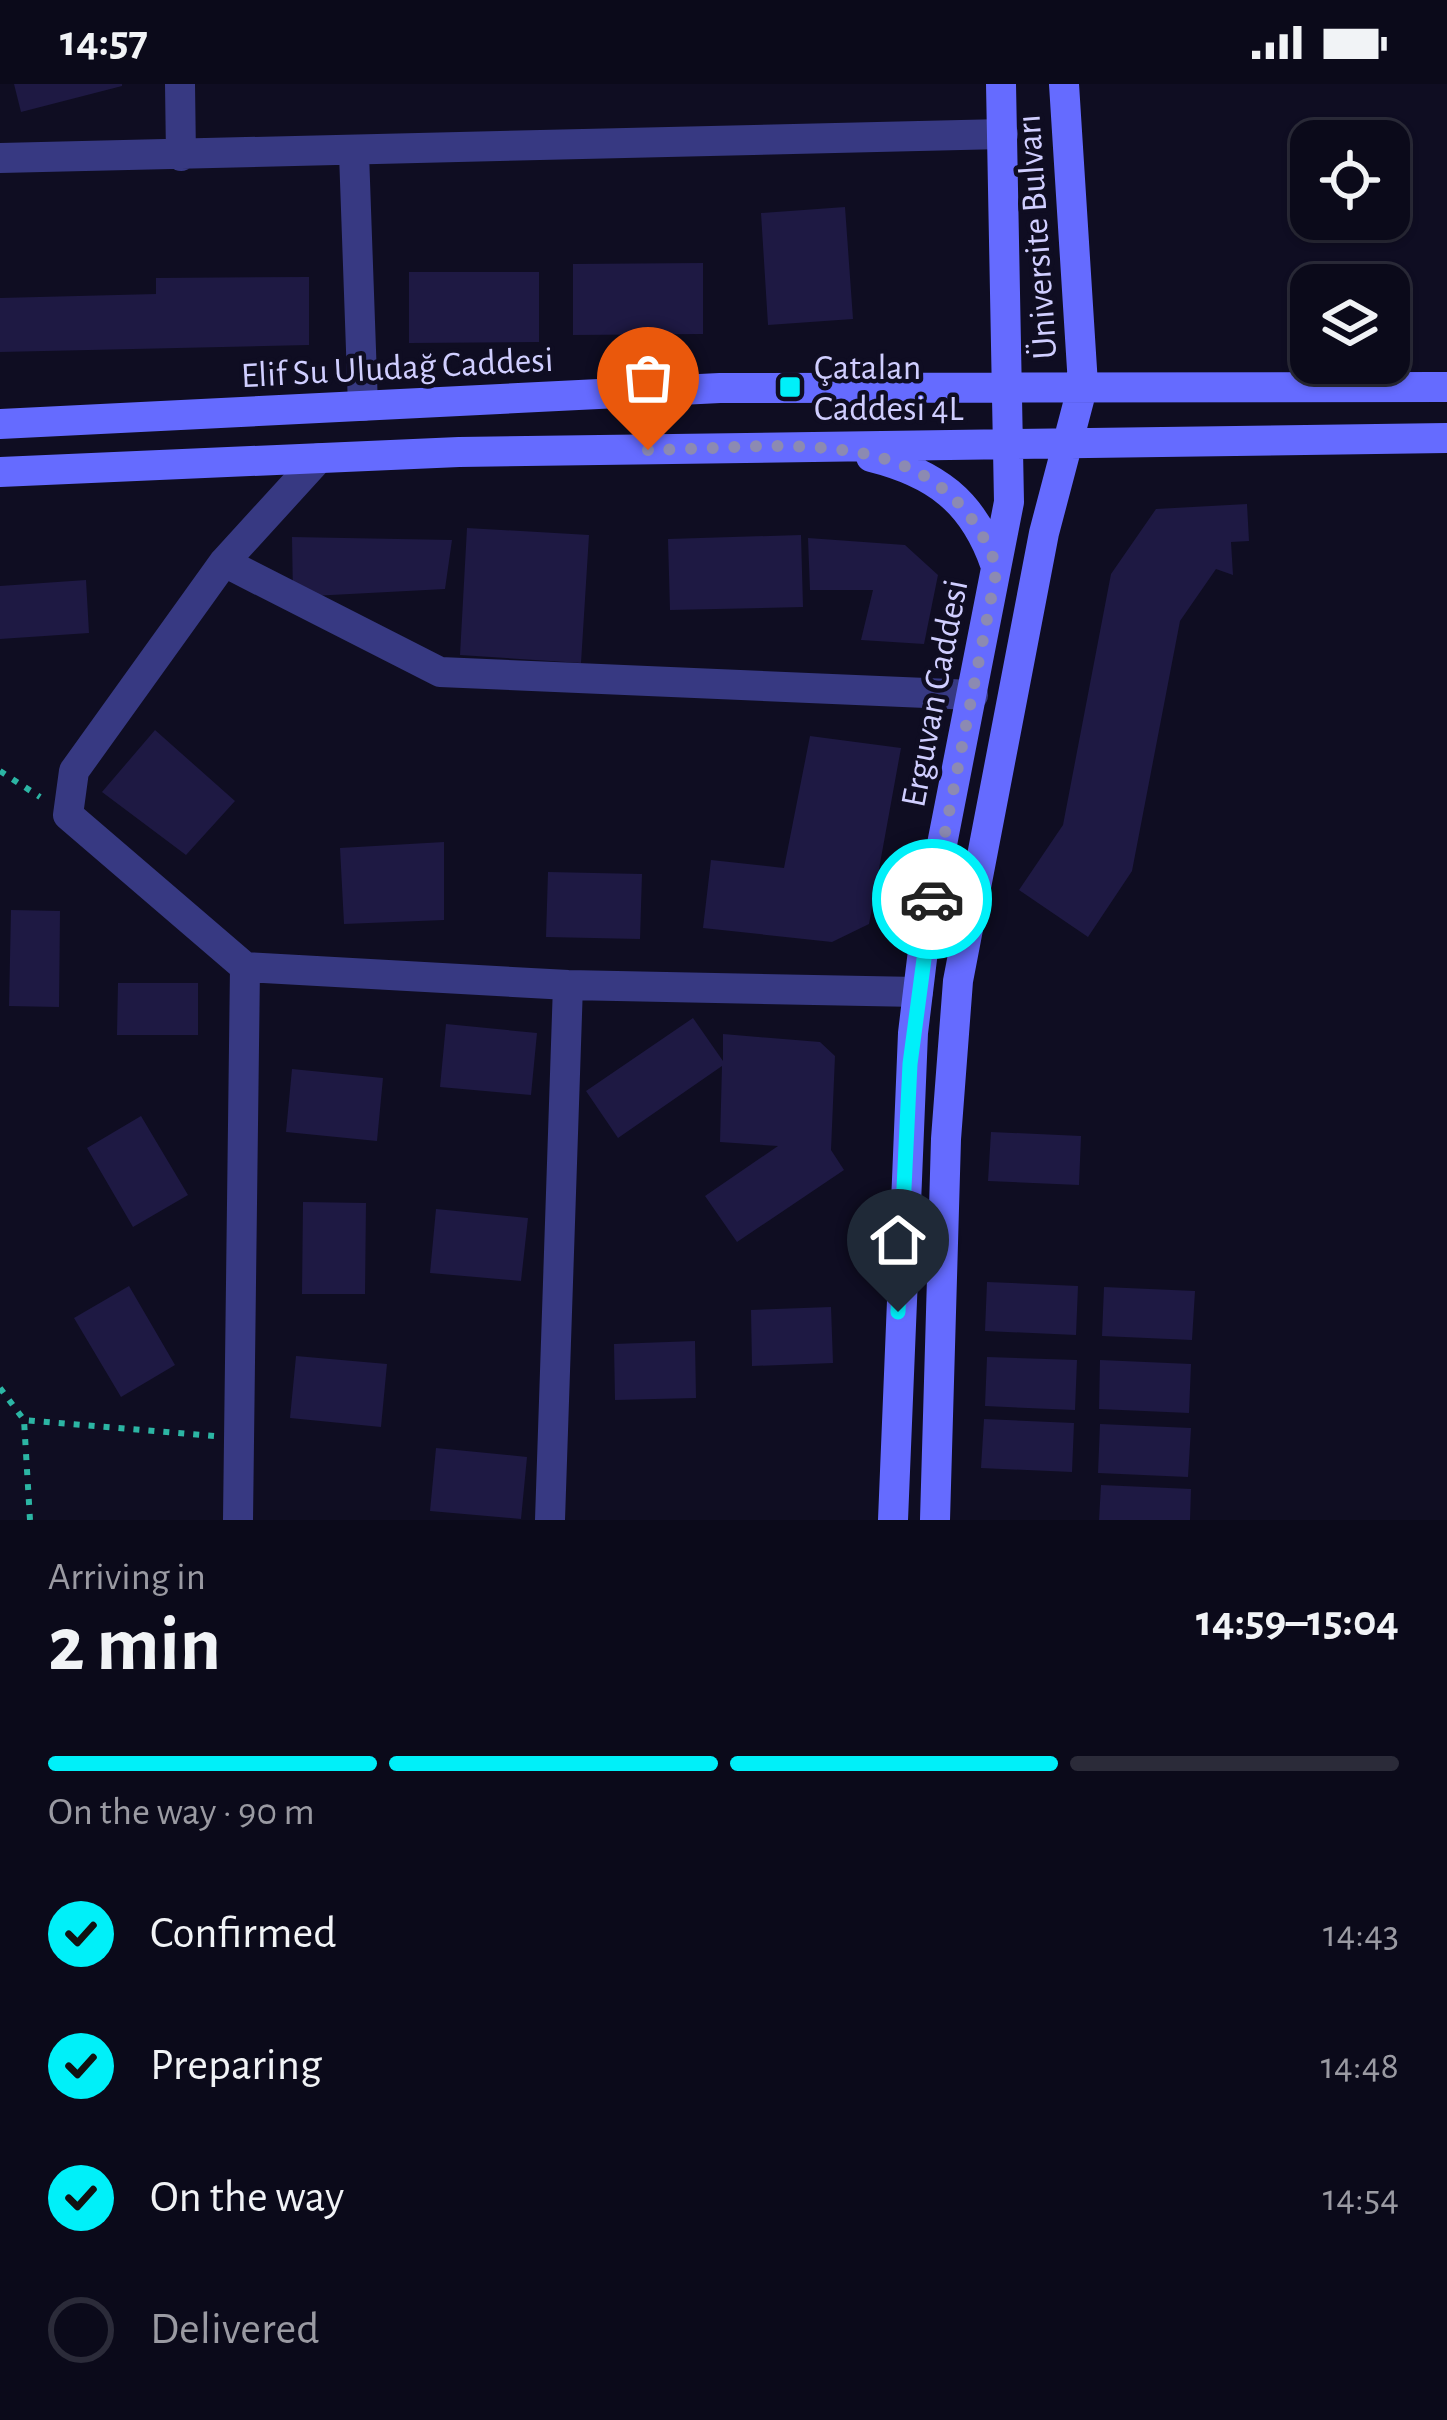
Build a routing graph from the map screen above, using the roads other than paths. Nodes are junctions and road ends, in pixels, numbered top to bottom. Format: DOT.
graph roads {
  1 [pos="180,84"];
  2 [pos="1001,84"];
  3 [pos="1064,84"];
  4 [pos="1003,134"];
  5 [pos="354,154"];
  6 [pos="181,156"];
  7 [pos="0,158"];
  8 [pos="1007,384"];
  9 [pos="1083,385"];
  10 [pos="1447,387"];
  11 [pos="363,406"];
  12 [pos="0,424"];
  13 [pos="1447,438"];
  14 [pos="1070,442"];
  15 [pos="1010,443"];
  16 [pos="836,448"];
  17 [pos="319,458"];
  18 [pos="0,472"];
  19 [pos="224,562"];
  20 [pos="997,568"];
  21 [pos="973,695"];
  22 [pos="245,967"];
  23 [pos="568,985"];
  24 [pos="918,992"];
  25 [pos="238,1520"];
  26 [pos="550,1520"];
  27 [pos="893,1520"];
  28 [pos="935,1520"];
  1 -- 6 [label="street"];
  2 -- 4 [label="main road, Üniversite Bulvarı"];
  3 -- 9 [label="main road, Üniversite Bulvarı"];
  4 -- 5 [label="street"];
  4 -- 8 [label="main road, Üniversite Bulvarı"];
  5 -- 6 [label="street"];
  5 -- 11 [label="street"];
  6 -- 7 [label="street"];
  8 -- 9 [label="main road, Elif Su Uludağ Caddesi"];
  8 -- 11 [label="main road, Elif Su Uludağ Caddesi"];
  8 -- 15 [label="main road, Erguvan Caddesi"];
  9 -- 10 [label="main road, Elif Su Uludağ Caddesi"];
  9 -- 14 [label="main road, Üniversite Bulvarı"];
  11 -- 12 [label="main road, Elif Su Uludağ Caddesi"];
  13 -- 14 [label="main road"];
  14 -- 15 [label="main road"];
  14 -- 28 [label="main road, Üniversite Bulvarı"];
  15 -- 16 [label="main road"];
  15 -- 20 [label="main road, Erguvan Caddesi"];
  16 -- 17 [label="main road"];
  16 -- 20 [label="main road"];
  17 -- 18 [label="main road"];
  17 -- 19 [label="street"];
  19 -- 21 [label="street"];
  19 -- 22 [label="street"];
  20 -- 21 [label="main road, Erguvan Caddesi"];
  21 -- 24 [label="main road, Erguvan Caddesi"];
  22 -- 23 [label="street"];
  22 -- 25 [label="street"];
  23 -- 24 [label="street"];
  23 -- 26 [label="street"];
  24 -- 27 [label="main road, Erguvan Caddesi"];
}
